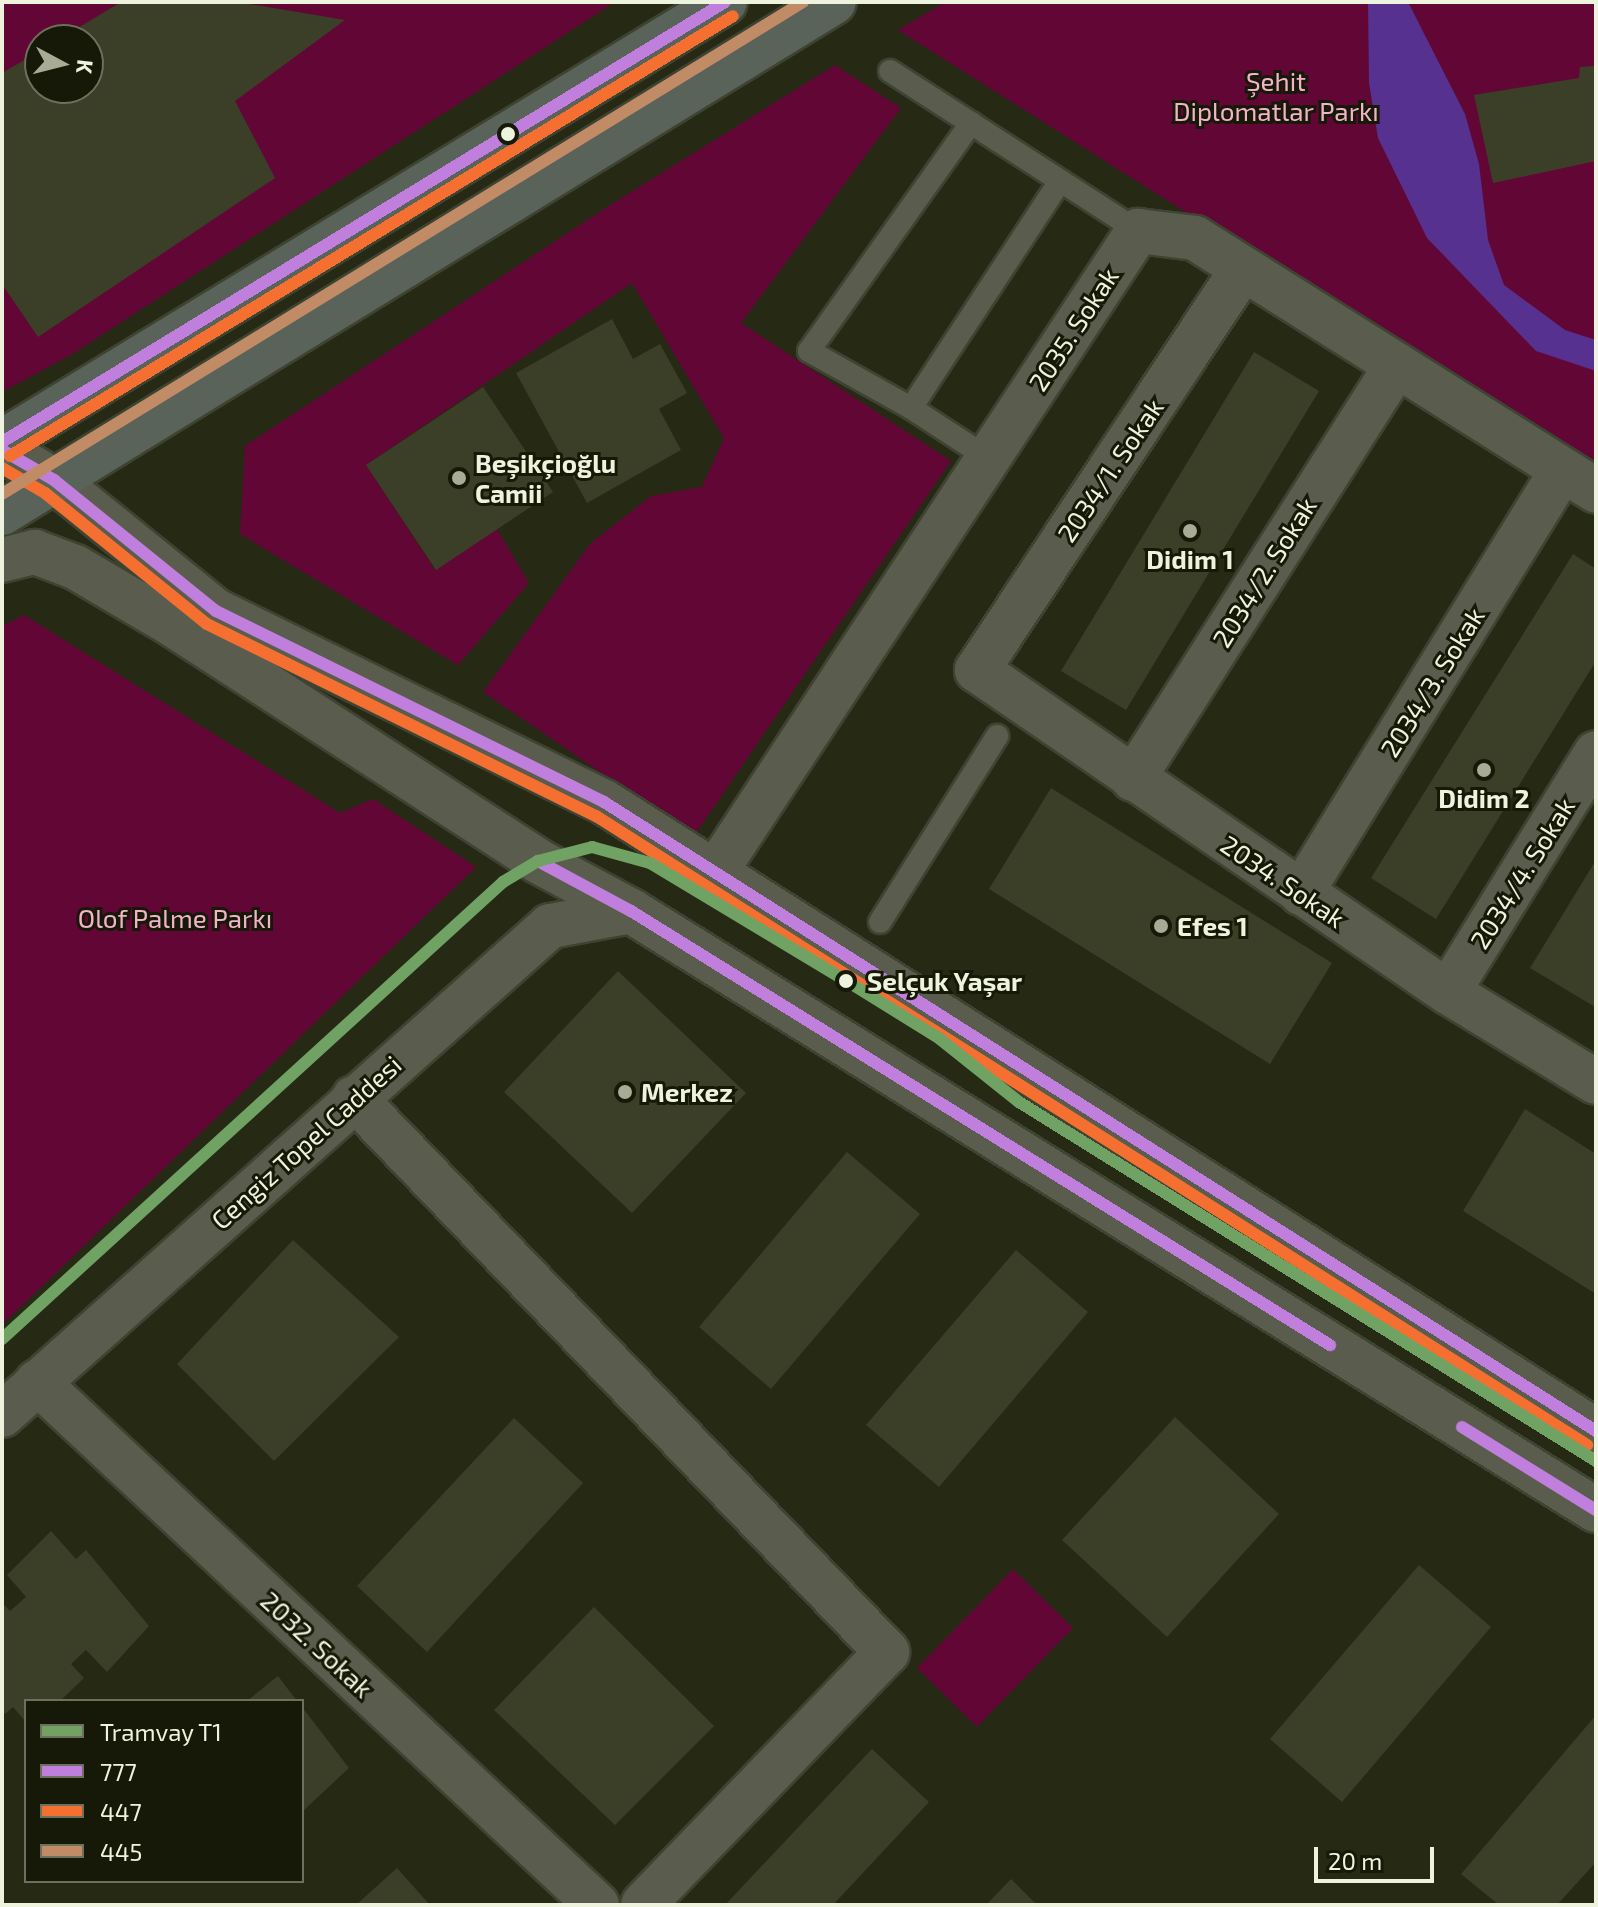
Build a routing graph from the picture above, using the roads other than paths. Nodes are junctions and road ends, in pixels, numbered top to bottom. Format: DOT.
graph roads {
  1 [pos="725,2"];
  2 [pos="834,2"];
  3 [pos="890,71"];
  4 [pos="971,123"];
  5 [pos="1060,181"];
  6 [pos="1138,231"];
  7 [pos="1242,270"];
  8 [pos="1396,366"];
  9 [pos="911,408"];
  10 [pos="2,442"];
  11 [pos="2,450"];
  12 [pos="988,458"];
  13 [pos="54,480"];
  14 [pos="1579,481"];
  15 [pos="2,513"];
  16 [pos="2,560"];
  17 [pos="977,670"];
  18 [pos="997,736"];
  19 [pos="1596,753"];
  20 [pos="1133,779"];
  21 [pos="716,871"];
  22 [pos="1301,893"];
  23 [pos="631,911"];
  24 [pos="880,922"];
  25 [pos="1448,992"];
  26 [pos="1595,1078"];
  27 [pos="354,1098"];
  28 [pos="37,1382"];
  29 [pos="2,1415"];
  30 [pos="1596,1431"];
  31 [pos="1596,1510"];
  32 [pos="597,1905"];
  33 [pos="643,1905"];
  1 -- 10 [label="main road"];
  2 -- 13 [label="main road"];
  3 -- 4 [label="lane"];
  4 -- 5 [label="lane"];
  4 -- 9 [label="lane"];
  5 -- 6 [label="lane"];
  5 -- 9 [label="lane"];
  6 -- 7 [label="street"];
  6 -- 12 [label="street, 2035. Sokak"];
  7 -- 8 [label="street"];
  7 -- 17 [label="street, 2034/1. Sokak"];
  8 -- 14 [label="street"];
  8 -- 20 [label="street, 2034/2. Sokak"];
  9 -- 12 [label="lane"];
  11 -- 13 [label="street"];
  12 -- 21 [label="street, 2035. Sokak"];
  13 -- 15 [label="main road"];
  13 -- 21 [label="street"];
  14 -- 22 [label="street, 2034/3. Sokak"];
  16 -- 23 [label="street"];
  17 -- 20 [label="street, 2034. Sokak"];
  18 -- 24 [label="lane"];
  19 -- 25 [label="street, 2034/4. Sokak"];
  20 -- 22 [label="street, 2034. Sokak"];
  21 -- 30 [label="street"];
  22 -- 25 [label="street, 2034. Sokak"];
  23 -- 27 [label="street, Cengiz Topel Caddesi"];
  23 -- 31 [label="street"];
  25 -- 26 [label="street, 2034. Sokak"];
  27 -- 28 [label="street, Cengiz Topel Caddesi"];
  27 -- 33 [label="street"];
  28 -- 29 [label="street, Cengiz Topel Caddesi"];
  28 -- 32 [label="street, 2032. Sokak"];
}
